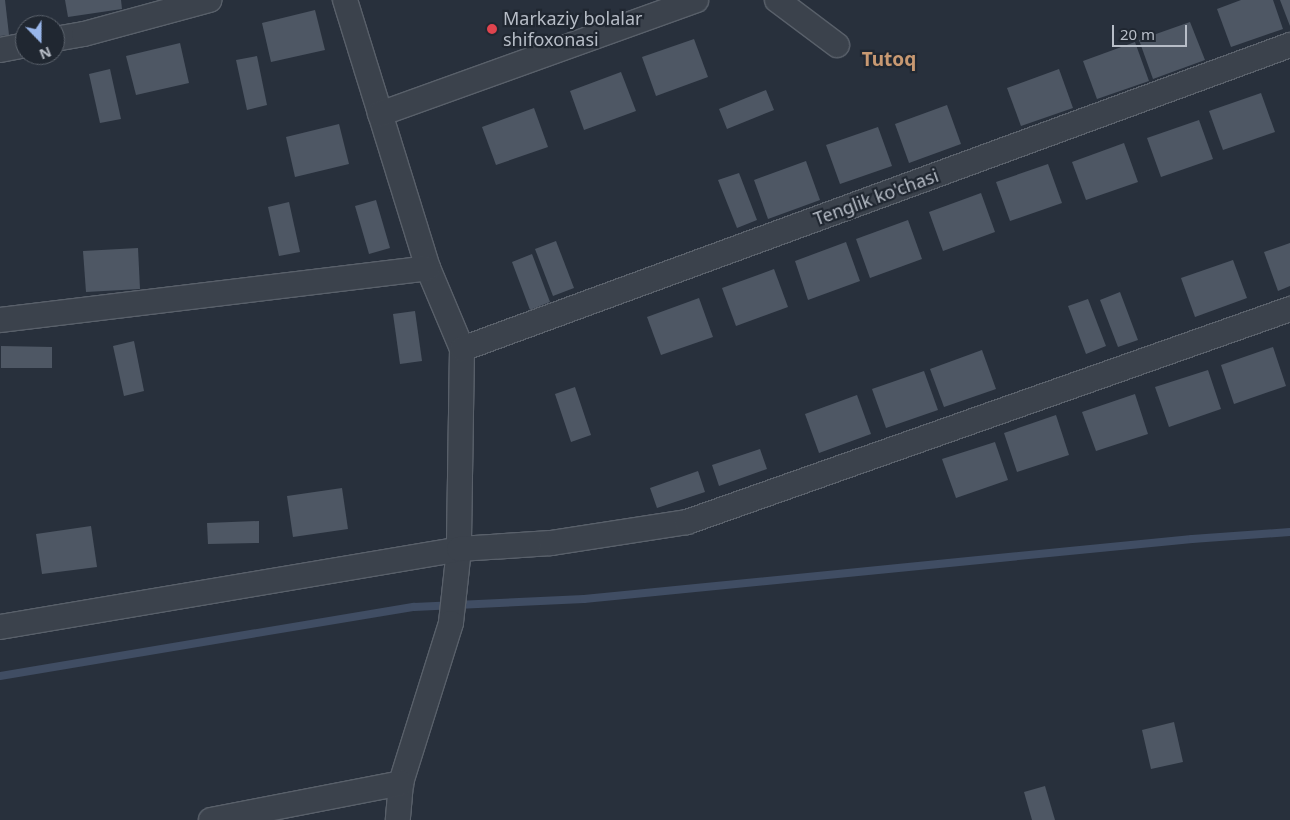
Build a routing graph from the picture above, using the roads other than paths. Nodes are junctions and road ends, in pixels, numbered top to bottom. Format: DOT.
graph roads {
  1 [pos="210,0"];
  2 [pos="345,0"];
  3 [pos="696,0"];
  4 [pos="777,0"];
  5 [pos="65,38"];
  6 [pos="837,45"];
  7 [pos="1290,45"];
  8 [pos="15,47"];
  9 [pos="0,50"];
  10 [pos="380,114"];
  11 [pos="428,268"];
  12 [pos="1290,309"];
  13 [pos="0,320"];
  14 [pos="462,349"];
  15 [pos="459,550"];
  16 [pos="0,627"];
  17 [pos="401,783"];
  18 [pos="211,820"];
  19 [pos="398,820"];
  1 -- 5 [label="street"];
  2 -- 10 [label="street"];
  3 -- 10 [label="street"];
  4 -- 6 [label="street"];
  7 -- 14 [label="street, Tenglik ko'chasi"];
  8 -- 9 [label="street"];
  10 -- 11 [label="street"];
  11 -- 13 [label="street"];
  11 -- 14 [label="street"];
  12 -- 15 [label="street"];
  14 -- 15 [label="street"];
  15 -- 16 [label="street"];
  15 -- 17 [label="street"];
  17 -- 18 [label="street"];
  17 -- 19 [label="street"];
}
